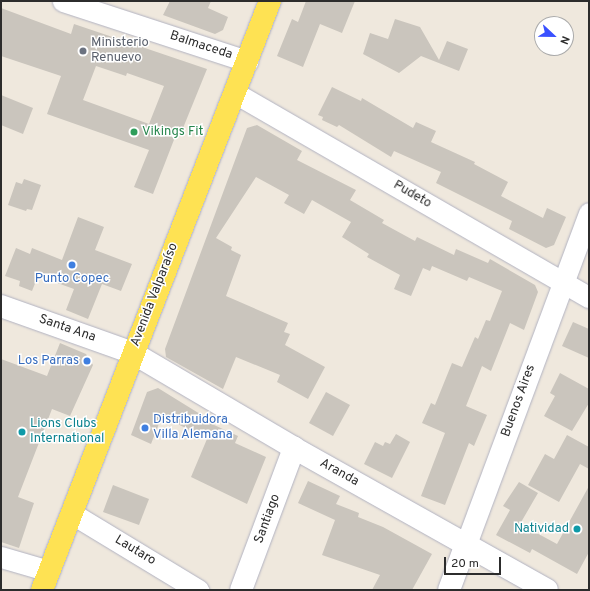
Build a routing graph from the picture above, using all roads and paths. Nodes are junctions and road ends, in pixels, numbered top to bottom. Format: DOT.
graph roads {
  1 [pos="270,1"];
  2 [pos="69,2"];
  3 [pos="247,61"];
  4 [pos="235,93"];
  5 [pos="589,213"];
  6 [pos="564,282"];
  7 [pos="589,297"];
  8 [pos="1,306"];
  9 [pos="132,353"];
  10 [pos="294,448"];
  11 [pos="71,513"];
  12 [pos="466,544"];
  13 [pos="1,557"];
  14 [pos="45,581"];
  15 [pos="198,590"];
  16 [pos="241,590"];
  17 [pos="449,590"];
  18 [pos="547,590"];
  1 -- 3 [label="main road, Avenida Valparaíso"];
  2 -- 3 [label="street, Balmaceda"];
  3 -- 4 [label="main road, Avenida Valparaíso"];
  4 -- 6 [label="street, Pudeto"];
  4 -- 9 [label="main road, Avenida Valparaíso"];
  5 -- 6 [label="street, Buenos Aires"];
  6 -- 7 [label="street, Pudeto"];
  6 -- 12 [label="street, Buenos Aires"];
  8 -- 9 [label="street, Santa Ana"];
  9 -- 10 [label="street, Aranda"];
  9 -- 11 [label="main road, Avenida Valparaíso"];
  10 -- 12 [label="street, Aranda"];
  10 -- 16 [label="street, Santiago"];
  11 -- 14 [label="main road, Avenida Valparaíso"];
  11 -- 15 [label="street, Lautaro"];
  12 -- 17 [label="street, Buenos Aires"];
  12 -- 18 [label="street, Aranda"];
  13 -- 14 [label="street"];
}
